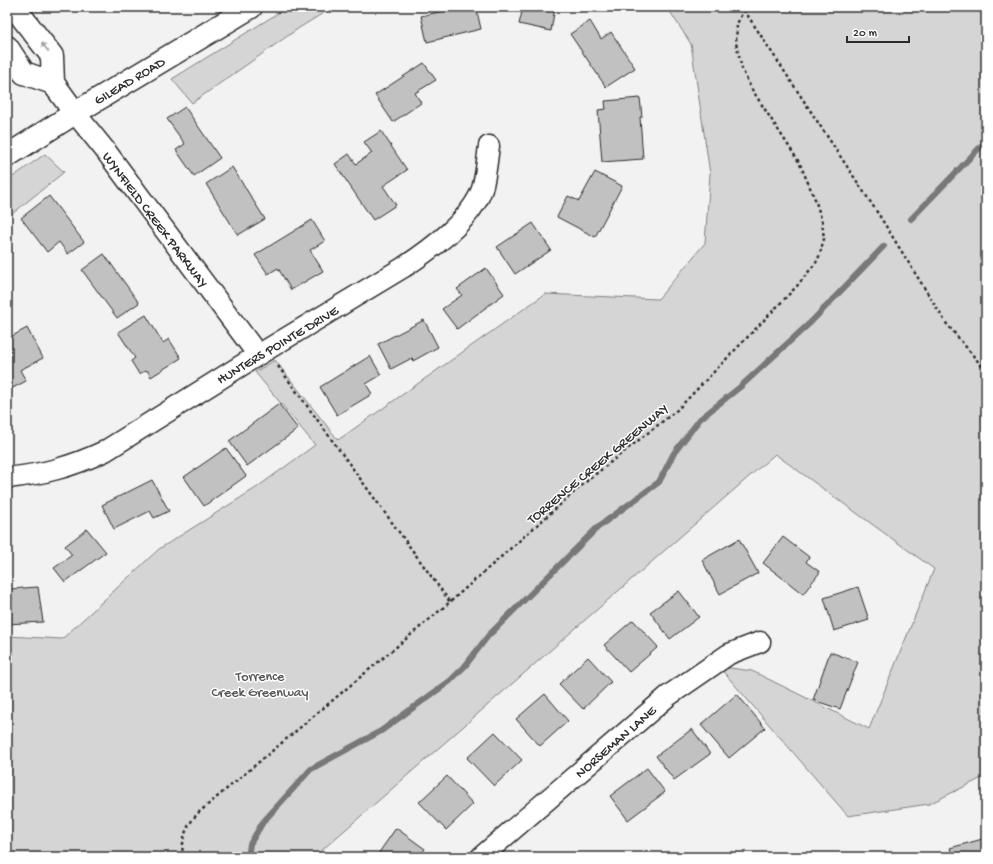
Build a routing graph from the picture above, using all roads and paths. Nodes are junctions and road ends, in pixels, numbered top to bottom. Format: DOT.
graph roads {
  1 [pos="14,7"];
  2 [pos="251,7"];
  3 [pos="976,7"];
  4 [pos="745,8"];
  5 [pos="986,13"];
  6 [pos="7,47"];
  7 [pos="53,83"];
  8 [pos="75,113"];
  9 [pos="489,146"];
  10 [pos="7,156"];
  11 [pos="258,355"];
  12 [pos="277,365"];
  13 [pos="986,371"];
  14 [pos="7,478"];
  15 [pos="450,602"];
  16 [pos="760,642"];
  17 [pos="182,857"];
  18 [pos="482,857"];
  7 -- 1 [label="main road, one-way"];
  2 -- 8 [label="main road, GILEAD ROAD"];
  3 -- 5 [label="path"];
  4 -- 13 [label="path"];
  4 -- 15 [label="path, TORRENCE CREEK GREENWAY"];
  6 -- 7 [label="main road"];
  7 -- 8 [label="main road, WYNFIELD CREEK PARKWAY"];
  8 -- 10 [label="main road, GILEAD ROAD"];
  8 -- 11 [label="street, WYNFIELD CREEK PARKWAY"];
  9 -- 11 [label="street, HUNTERS POINTE DRIVE"];
  11 -- 14 [label="street, HUNTERS POINTE DRIVE"];
  12 -- 15 [label="path"];
  15 -- 17 [label="path, TORRENCE CREEK GREENWAY"];
  16 -- 18 [label="street, NORSEMAN LANE"];
}
